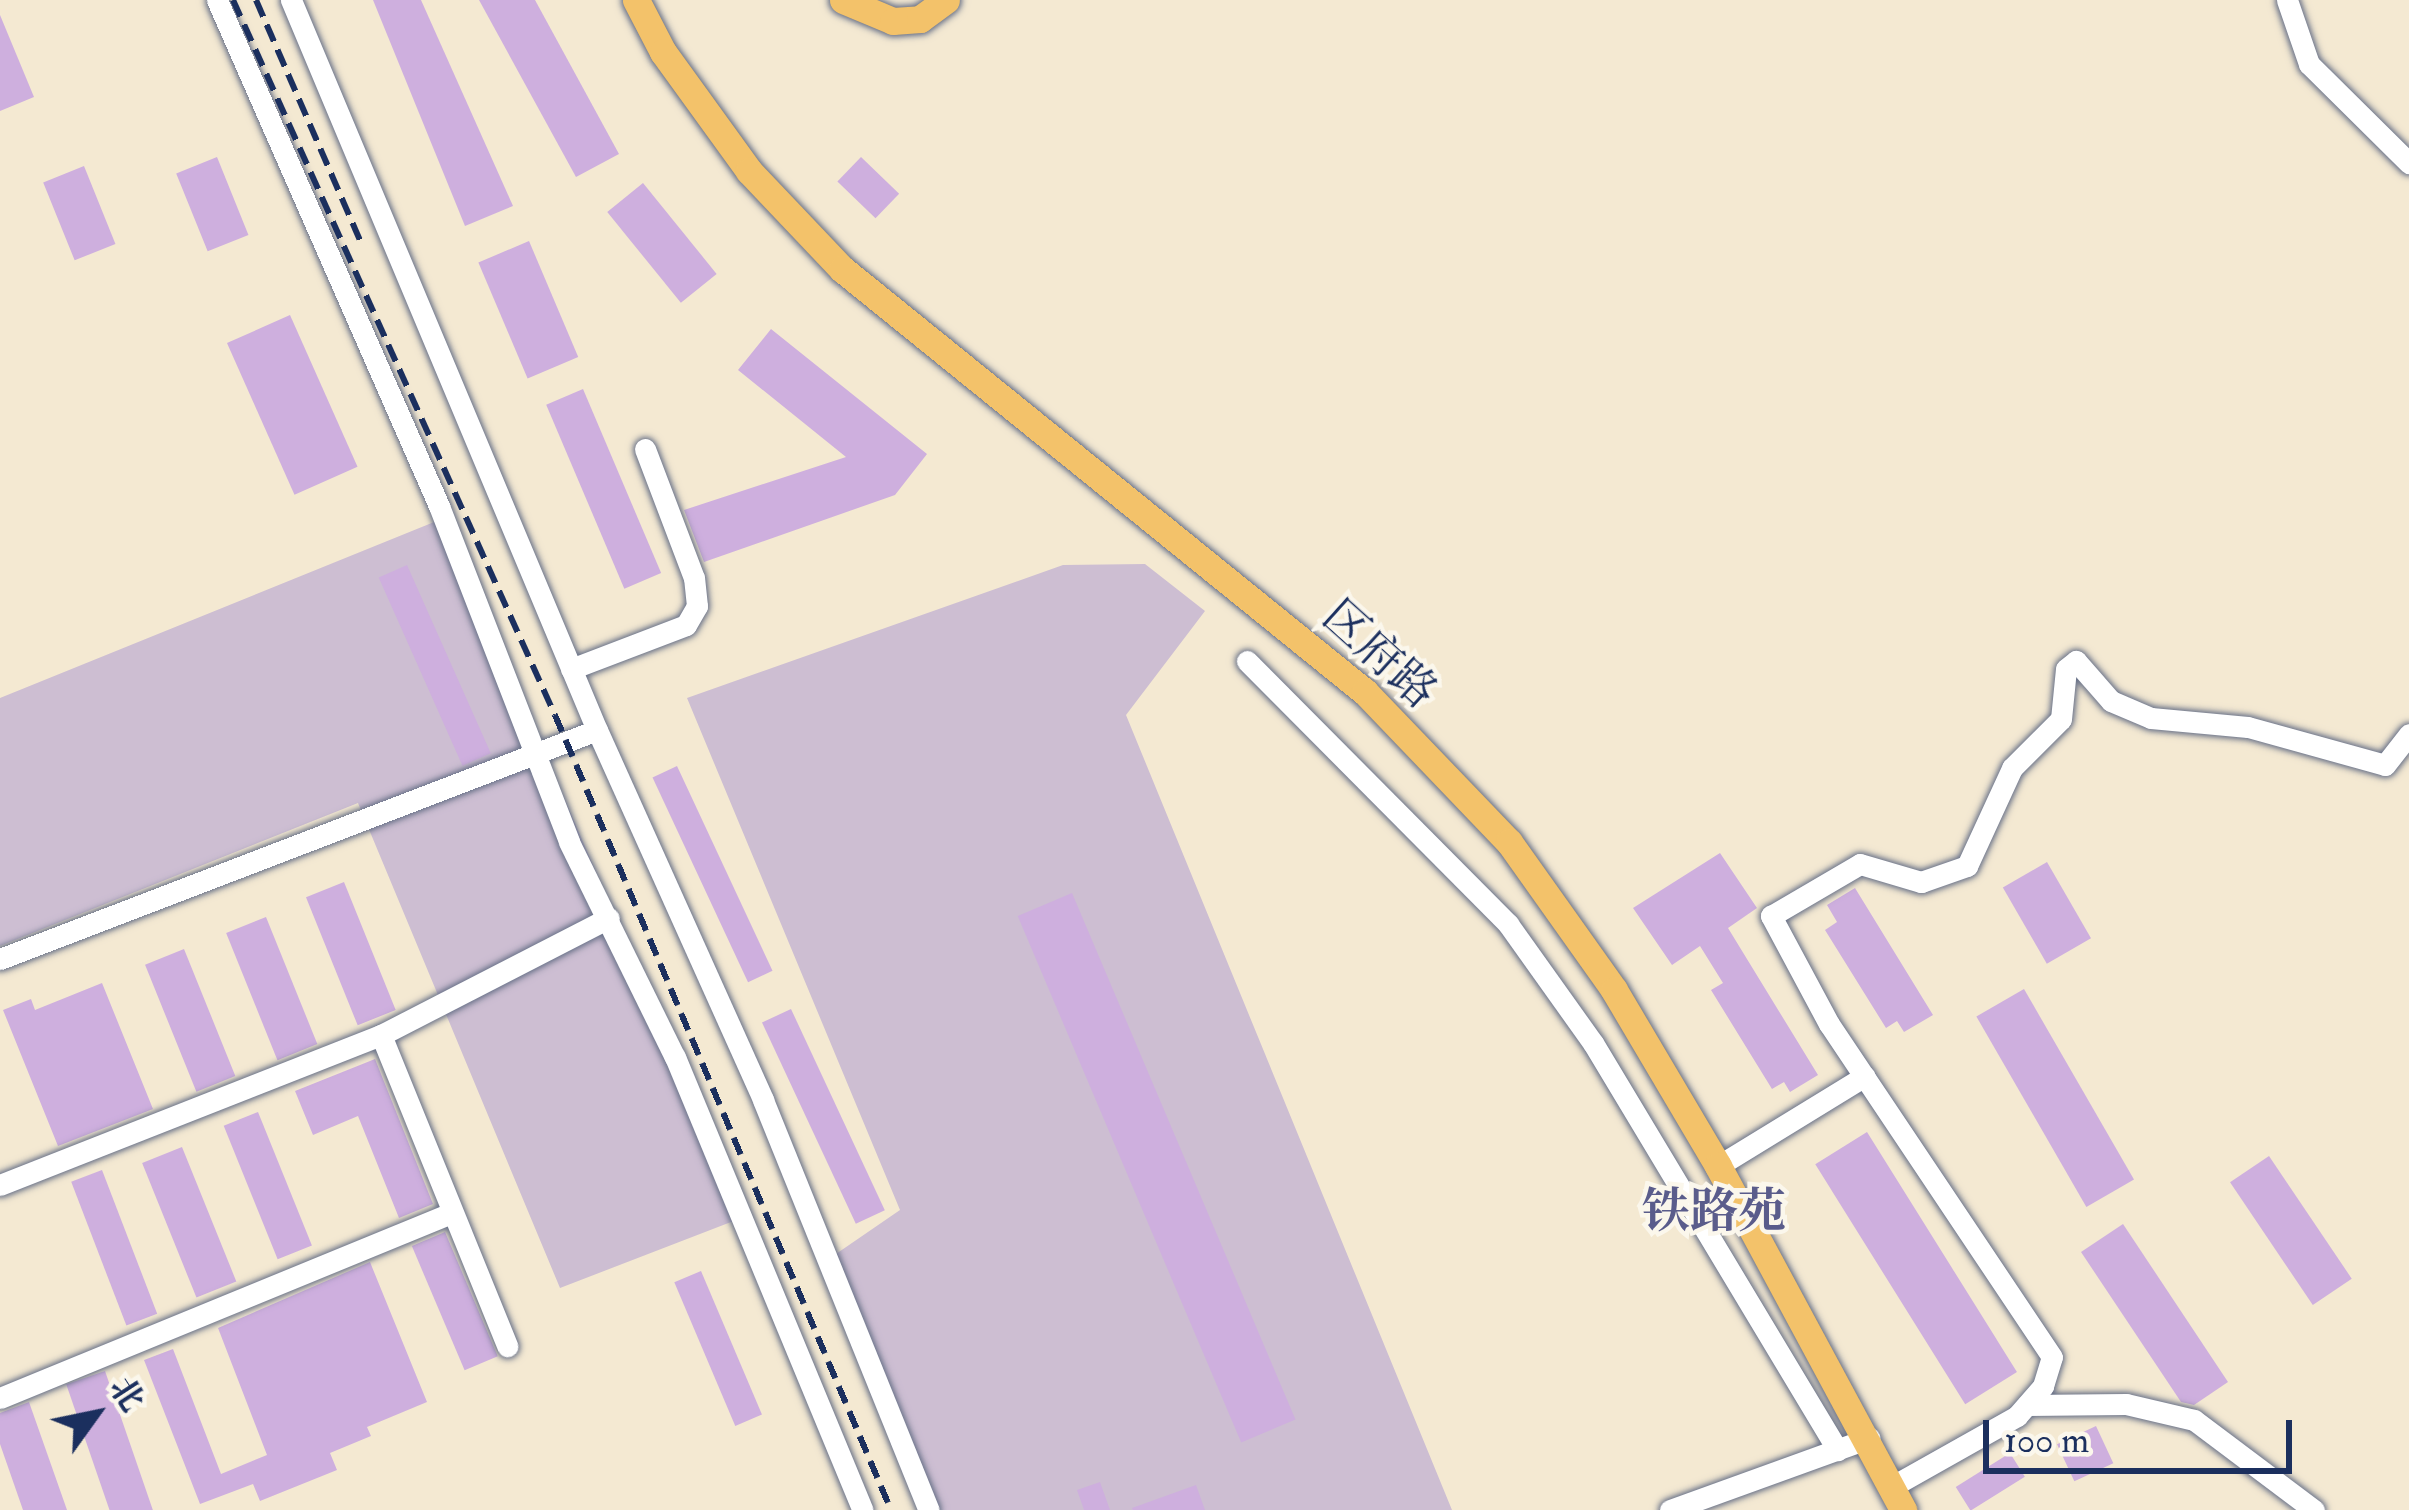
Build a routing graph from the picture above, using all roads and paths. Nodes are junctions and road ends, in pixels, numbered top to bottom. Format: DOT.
graph roads {
  1 [pos="217,0"];
  2 [pos="291,0"];
  3 [pos="636,0"];
  4 [pos="843,0"];
  5 [pos="946,0"];
  6 [pos="2287,0"];
  7 [pos="2409,163"];
  8 [pos="645,448"];
  9 [pos="1247,661"];
  10 [pos="571,669"];
  11 [pos="597,730"];
  12 [pos="2409,734"];
  13 [pos="540,753"];
  14 [pos="609,918"];
  15 [pos="0,959"];
  16 [pos="381,1035"];
  17 [pos="1865,1076"];
  18 [pos="1718,1166"];
  19 [pos="0,1185"];
  20 [pos="452,1213"];
  21 [pos="507,1346"];
  22 [pos="0,1398"];
  23 [pos="2027,1405"];
  24 [pos="1869,1438"];
  25 [pos="1838,1450"];
  26 [pos="1897,1499"];
  27 [pos="863,1510"];
  28 [pos="928,1510"];
  29 [pos="1670,1510"];
  30 [pos="2314,1510"];
  1 -- 13 [label="street"];
  2 -- 10 [label="street"];
  3 -- 18 [label="main road, 区府路"];
  4 -- 5 [label="main road"];
  6 -- 7 [label="street"];
  8 -- 10 [label="street"];
  9 -- 25 [label="street"];
  10 -- 11 [label="street"];
  11 -- 13 [label="street"];
  11 -- 28 [label="street"];
  12 -- 17 [label="street"];
  13 -- 14 [label="street"];
  13 -- 15 [label="street"];
  14 -- 16 [label="street"];
  14 -- 27 [label="street"];
  16 -- 19 [label="street"];
  16 -- 20 [label="street"];
  17 -- 18 [label="street"];
  17 -- 23 [label="street"];
  18 -- 24 [label="main road, 区府路"];
  20 -- 21 [label="street"];
  20 -- 22 [label="street"];
  23 -- 26 [label="street"];
  23 -- 30 [label="street"];
  24 -- 25 [label="street"];
  24 -- 26 [label="main road, 区府路"];
  25 -- 29 [label="street"];
}
